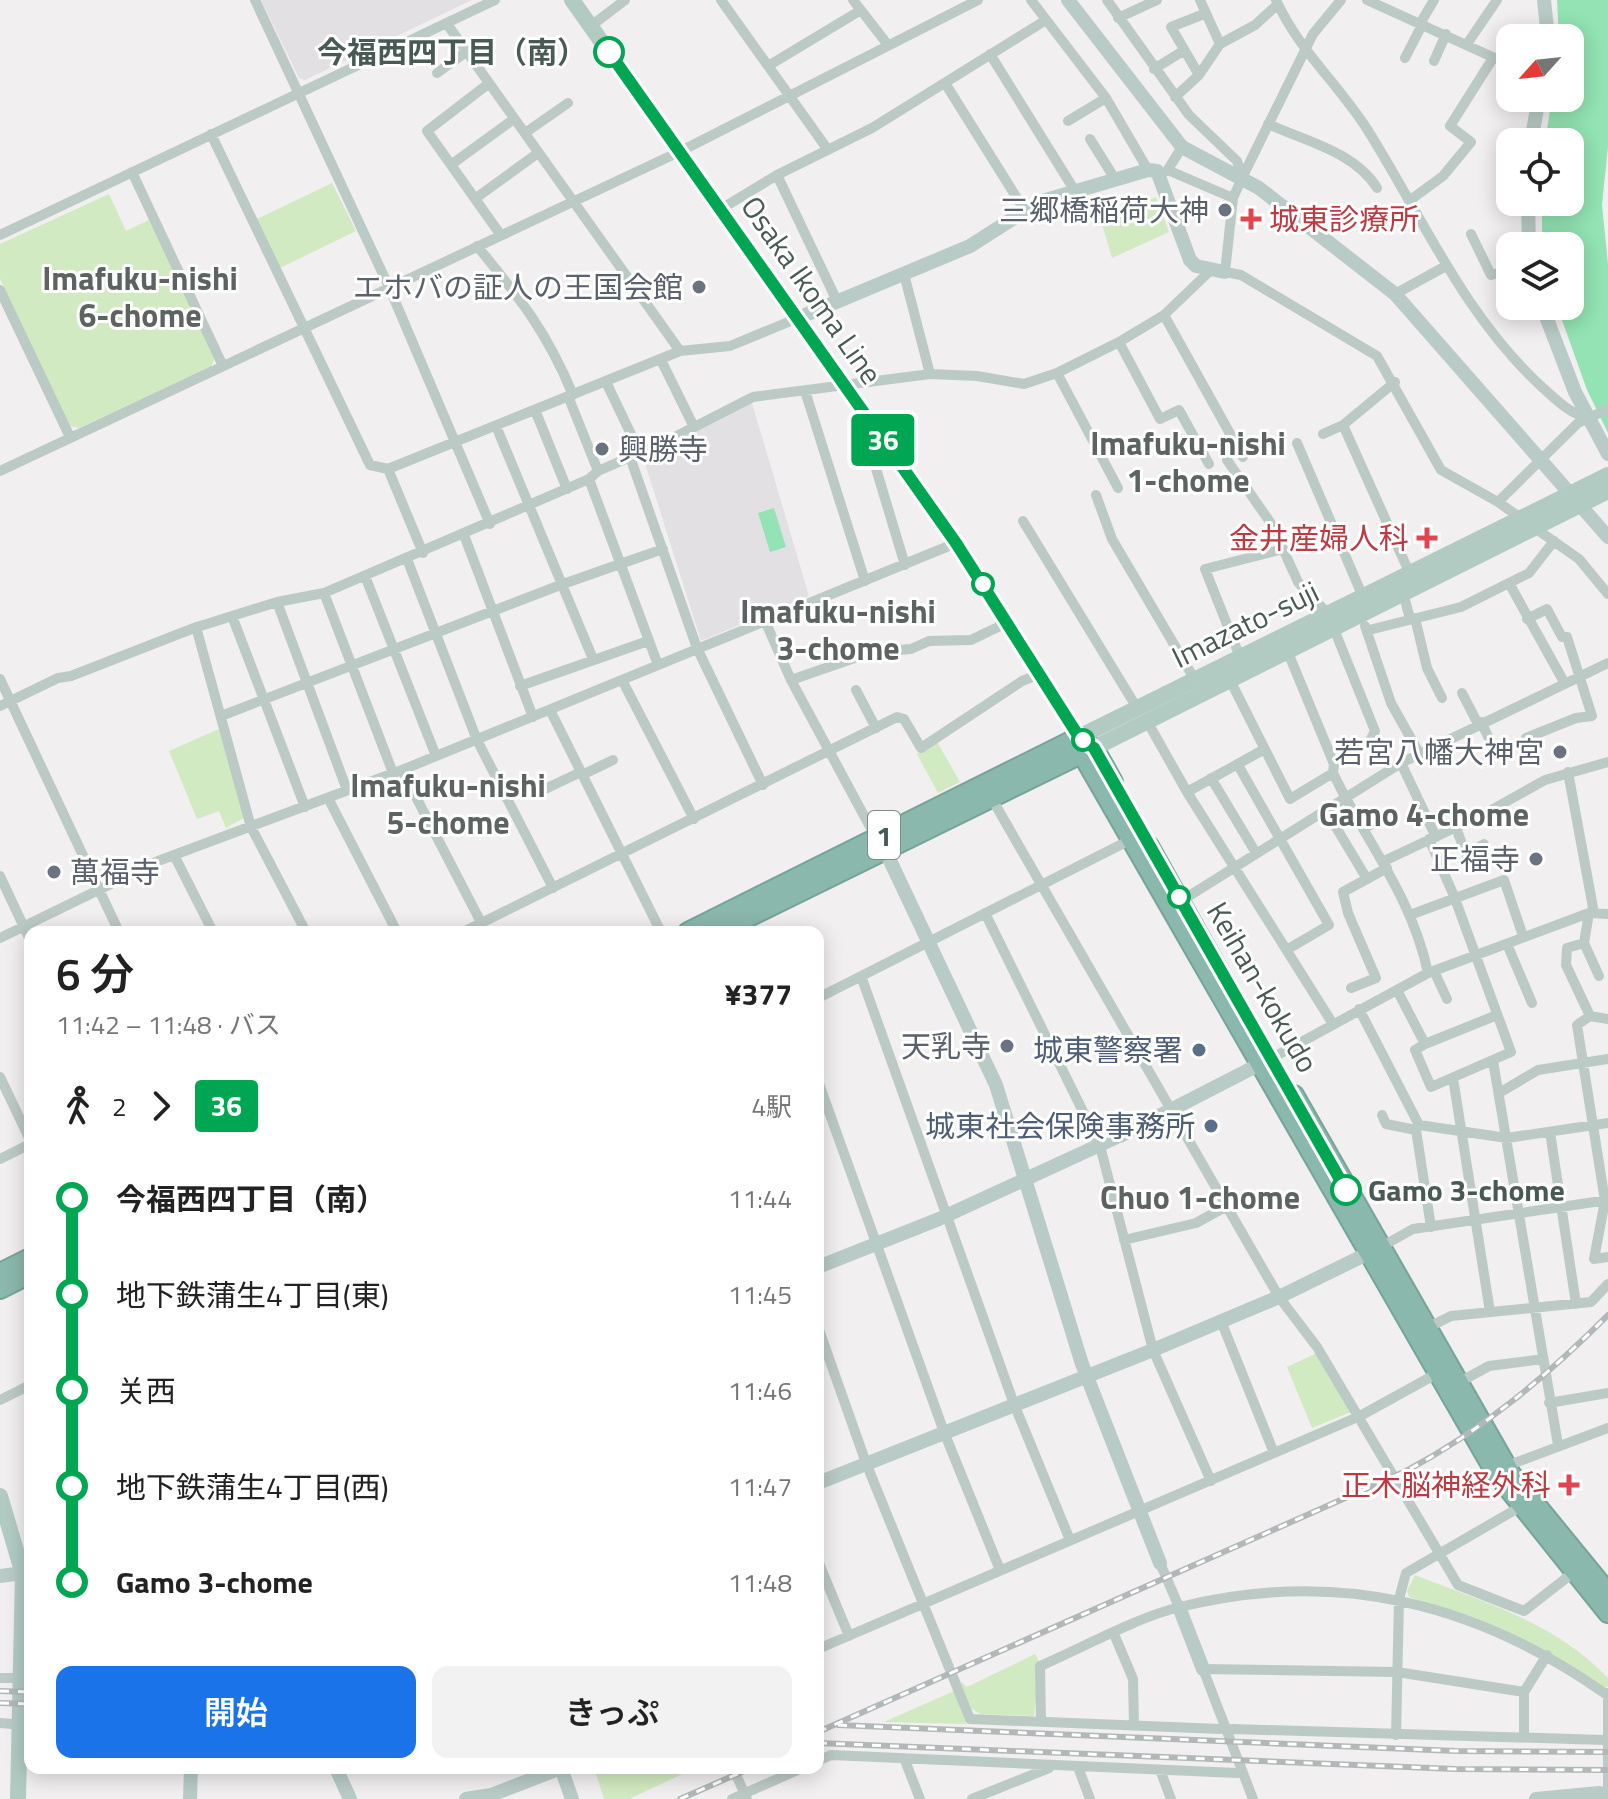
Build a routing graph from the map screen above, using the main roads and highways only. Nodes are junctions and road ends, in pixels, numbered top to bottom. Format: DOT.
graph roads {
  1 [pos="572,0"];
  2 [pos="1608,475"];
  3 [pos="1608,491"];
  4 [pos="1575,499"];
  5 [pos="1528,522"];
  6 [pos="1331,621"];
  7 [pos="1142,714"];
  8 [pos="1085,746"];
  9 [pos="880,844"];
  10 [pos="701,926"];
  11 [pos="729,926"];
  12 [pos="1267,1062"];
  13 [pos="1373,1251"];
  14 [pos="24,1261"];
  15 [pos="0,1273"];
  16 [pos="24,1277"];
  17 [pos="0,1289"];
  18 [pos="1500,1469"];
  19 [pos="0,1496"];
  20 [pos="24,1564"];
  21 [pos="1608,1593"];
  22 [pos="1608,1613"];
  23 [pos="24,1648"];
  24 [pos="18,1799"];
  1 -- 8 [label="main road, Osaka Ikoma Line"];
  2 -- 4 [label="main road, Imazato-suji"];
  3 -- 4 [label="main road"];
  4 -- 5 [label="main road, Imazato-suji"];
  5 -- 6 [label="main road, Imazato-suji"];
  5 -- 6 [label="main road, Imazato-suji"];
  6 -- 7 [label="main road, Imazato-suji"];
  6 -- 7 [label="main road, Imazato-suji"];
  7 -- 8 [label="main road, Imazato-suji"];
  8 -- 9 [label="highway, 1"];
  8 -- 9 [label="highway, 1"];
  8 -- 12 [label="highway, Keihan-kokudo"];
  8 -- 12 [label="highway, Keihan-kokudo"];
  9 -- 10 [label="highway, 1"];
  9 -- 11 [label="highway, 1"];
  12 -- 13 [label="highway, Keihan-kokudo"];
  13 -- 18 [label="highway, Keihan-kokudo"];
  13 -- 18 [label="highway, Keihan-kokudo"];
  14 -- 15 [label="highway"];
  16 -- 17 [label="highway"];
  18 -- 21 [label="highway, Keihan-kokudo"];
  18 -- 22 [label="highway, Keihan-kokudo"];
  19 -- 20 [label="main road"];
  23 -- 24 [label="main road"];
}
